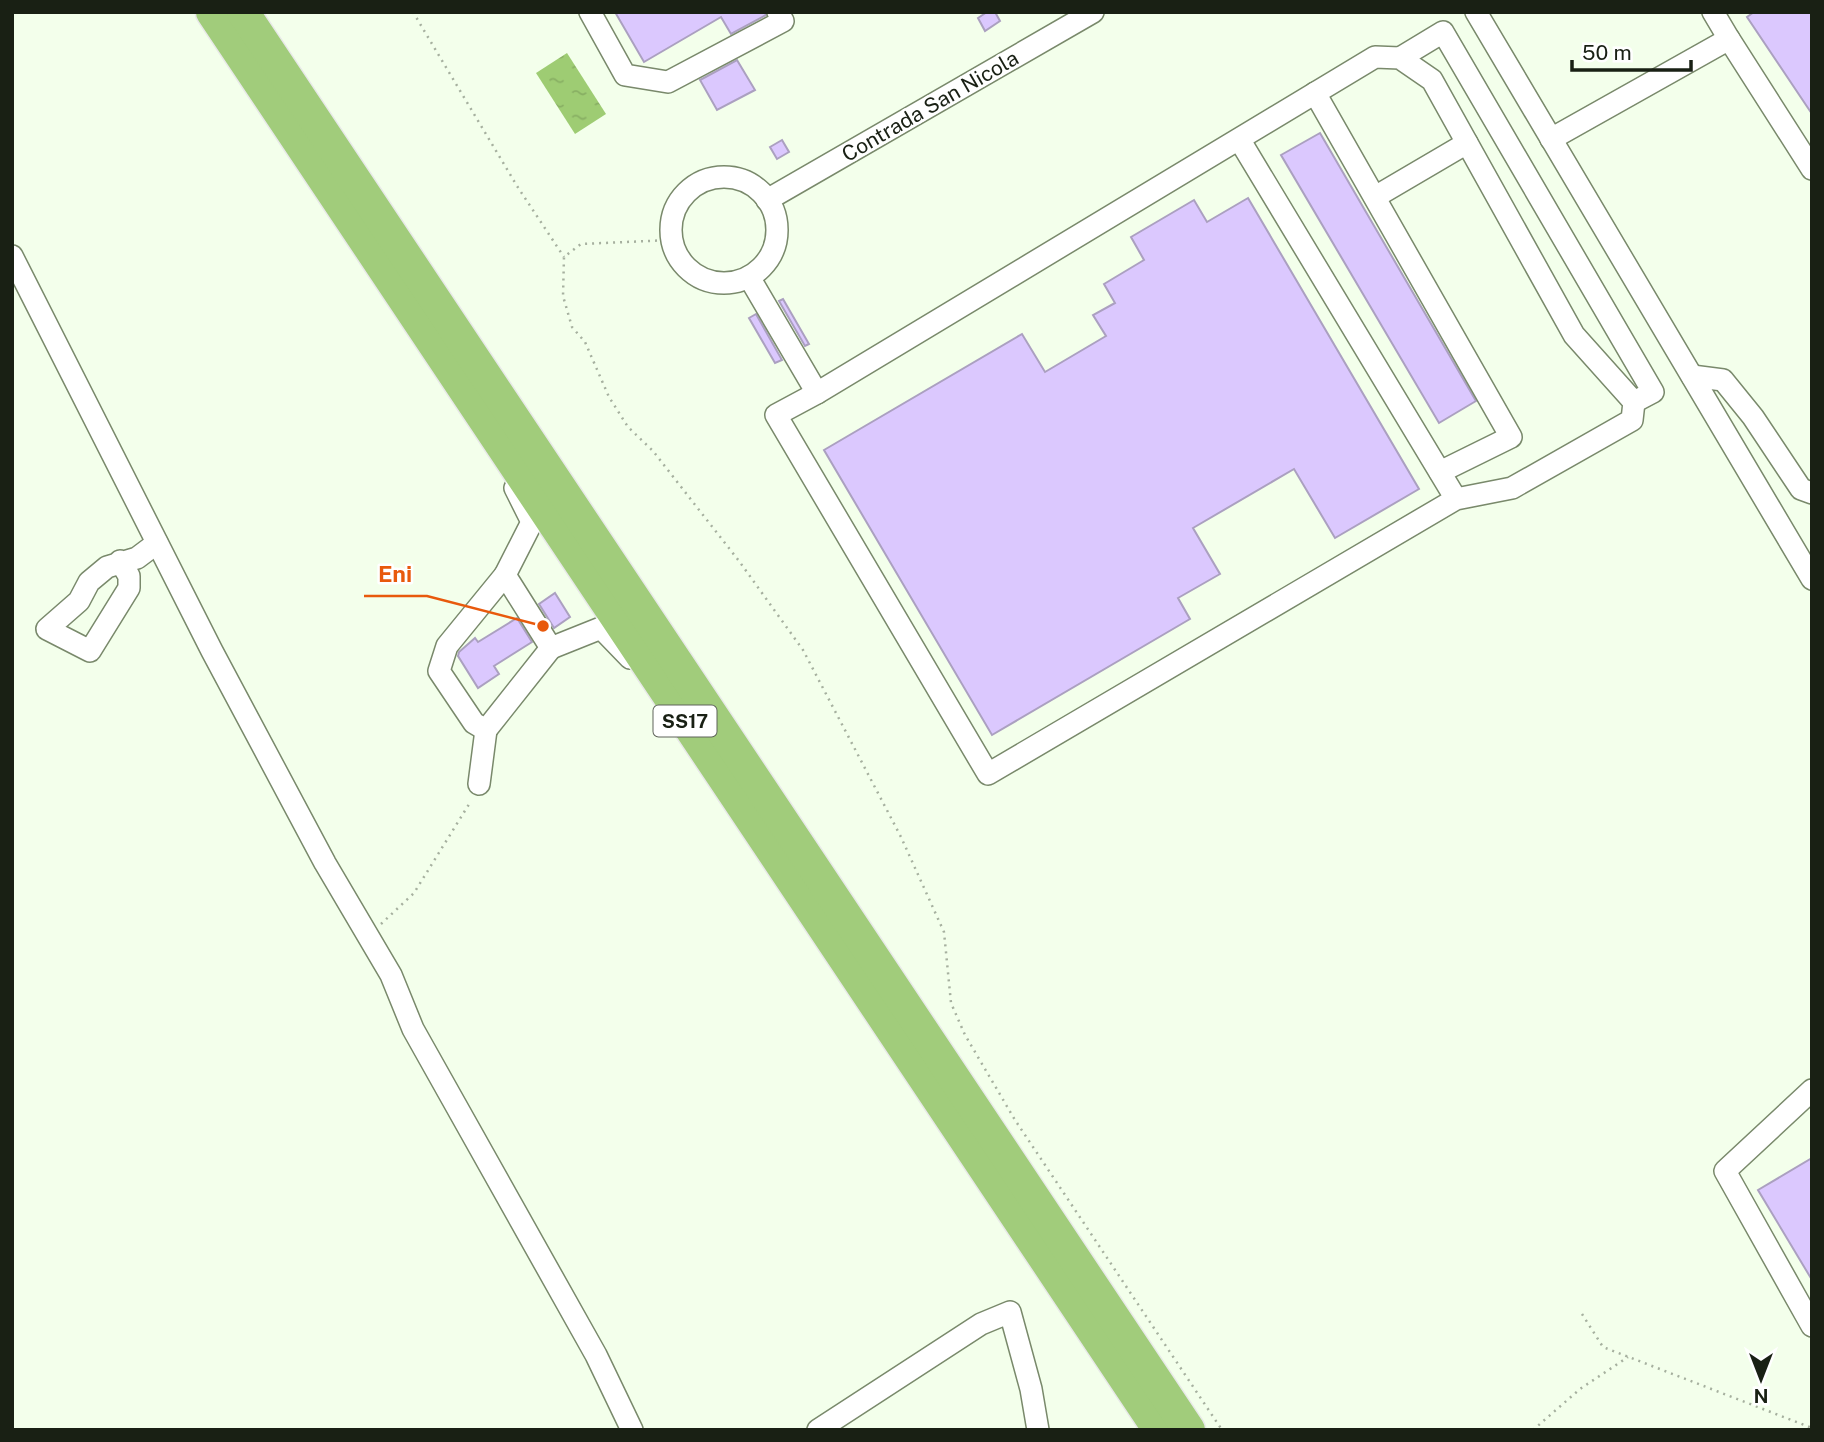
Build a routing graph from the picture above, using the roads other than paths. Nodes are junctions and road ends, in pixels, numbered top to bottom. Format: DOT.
graph roads {
  1 [pos="212,12"];
  2 [pos="243,12"];
  3 [pos="590,12"];
  4 [pos="778,12"];
  5 [pos="1093,12"];
  6 [pos="1476,12"];
  7 [pos="1724,22"];
  8 [pos="1400,58"];
  9 [pos="1315,93"];
  10 [pos="1239,139"];
  11 [pos="1551,139"];
  12 [pos="1467,143"];
  13 [pos="1812,169"];
  14 [pos="1375,197"];
  15 [pos="767,200"];
  16 [pos="12,256"];
  17 [pos="749,277"];
  18 [pos="1692,376"];
  19 [pos="466,393"];
  20 [pos="817,393"];
  21 [pos="1634,402"];
  22 [pos="1440,472"];
  23 [pos="1812,493"];
  24 [pos="1456,499"];
  25 [pos="157,543"];
  26 [pos="120,561"];
  27 [pos="505,575"];
  28 [pos="1812,579"];
  29 [pos="551,648"];
  30 [pos="675,706"];
  31 [pos="486,730"];
  32 [pos="479,784"];
  33 [pos="1812,1090"];
  34 [pos="1812,1326"];
  35 [pos="632,1430"];
  36 [pos="818,1430"];
  37 [pos="1038,1430"];
  38 [pos="1159,1430"];
  39 [pos="1189,1430"];
  1 -- 19 [label="highway, SS17"];
  2 -- 39 [label="highway, SS17"];
  3 -- 4 [label="street"];
  5 -- 15 [label="street, Contrada San Nicola"];
  6 -- 11 [label="street"];
  7 -- 11 [label="street"];
  7 -- 13 [label="street"];
  8 -- 9 [label="street"];
  8 -- 12 [label="street"];
  8 -- 21 [label="street"];
  9 -- 10 [label="street"];
  9 -- 14 [label="street"];
  10 -- 20 [label="street"];
  10 -- 22 [label="street"];
  11 -- 18 [label="street"];
  12 -- 14 [label="street"];
  12 -- 21 [label="street"];
  14 -- 22 [label="street"];
  15 -- 17 [label="street"];
  15 -- 17 [label="street"];
  16 -- 25 [label="street"];
  17 -- 20 [label="street"];
  18 -- 23 [label="street"];
  18 -- 28 [label="street"];
  19 -- 27 [label="street"];
  19 -- 30 [label="highway, SS17"];
  20 -- 24 [label="street"];
  21 -- 24 [label="street"];
  22 -- 24 [label="street"];
  25 -- 26 [label="street"];
  25 -- 35 [label="street"];
  27 -- 29 [label="street"];
  27 -- 31 [label="street"];
  29 -- 30 [label="street"];
  29 -- 31 [label="street"];
  30 -- 38 [label="highway, SS17"];
  31 -- 32 [label="street"];
  33 -- 34 [label="street"];
  36 -- 37 [label="street"];
}
